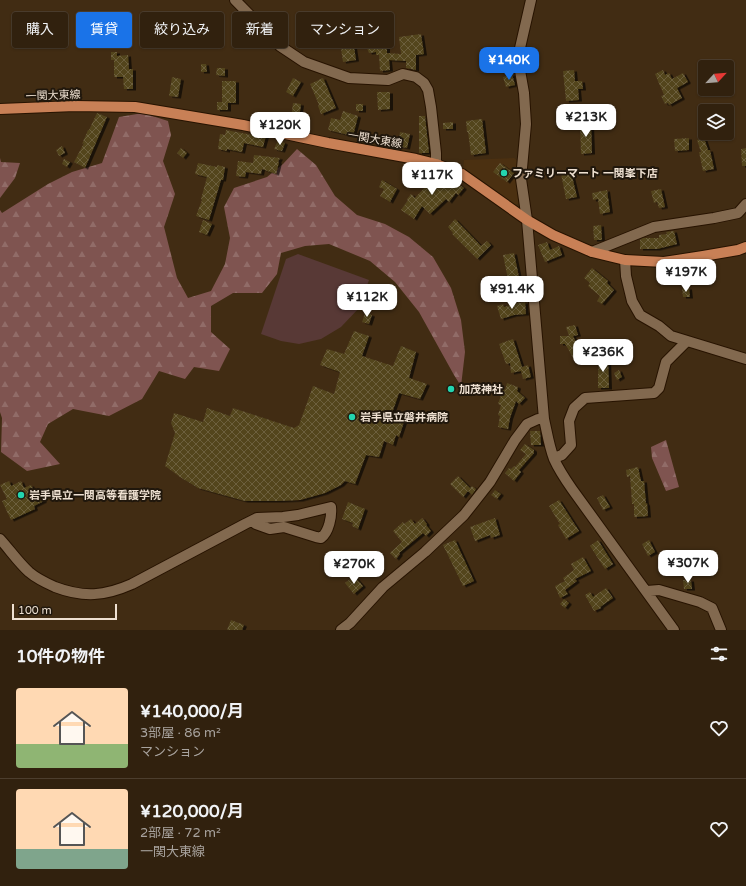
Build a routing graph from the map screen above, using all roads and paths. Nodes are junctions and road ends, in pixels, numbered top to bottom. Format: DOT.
graph roads {
  1 [pos="235,0"];
  2 [pos="531,0"];
  3 [pos="0,109"];
  4 [pos="436,164"];
  5 [pos="746,204"];
  6 [pos="527,220"];
  7 [pos="746,247"];
  8 [pos="592,252"];
  9 [pos="625,260"];
  10 [pos="687,341"];
  11 [pos="746,359"];
  12 [pos="544,418"];
  13 [pos="554,458"];
  14 [pos="257,518"];
  15 [pos="0,539"];
  16 [pos="646,592"];
  17 [pos="341,630"];
  18 [pos="674,630"];
  19 [pos="721,630"];
  1 -- 4 [label="street"];
  2 -- 6 [label="street"];
  3 -- 4 [label="main road, 一関大東線"];
  4 -- 6 [label="main road, 一関大東線"];
  5 -- 8 [label="street"];
  6 -- 8 [label="main road, 一関大東線"];
  6 -- 12 [label="street"];
  7 -- 9 [label="main road, 一関大東線"];
  8 -- 9 [label="main road, 一関大東線"];
  9 -- 10 [label="street"];
  10 -- 11 [label="street"];
  10 -- 13 [label="street"];
  12 -- 13 [label="street"];
  12 -- 17 [label="street"];
  13 -- 16 [label="street"];
  14 -- 14 [label="street"];
  14 -- 15 [label="street"];
  16 -- 18 [label="street"];
  16 -- 19 [label="street"];
}
